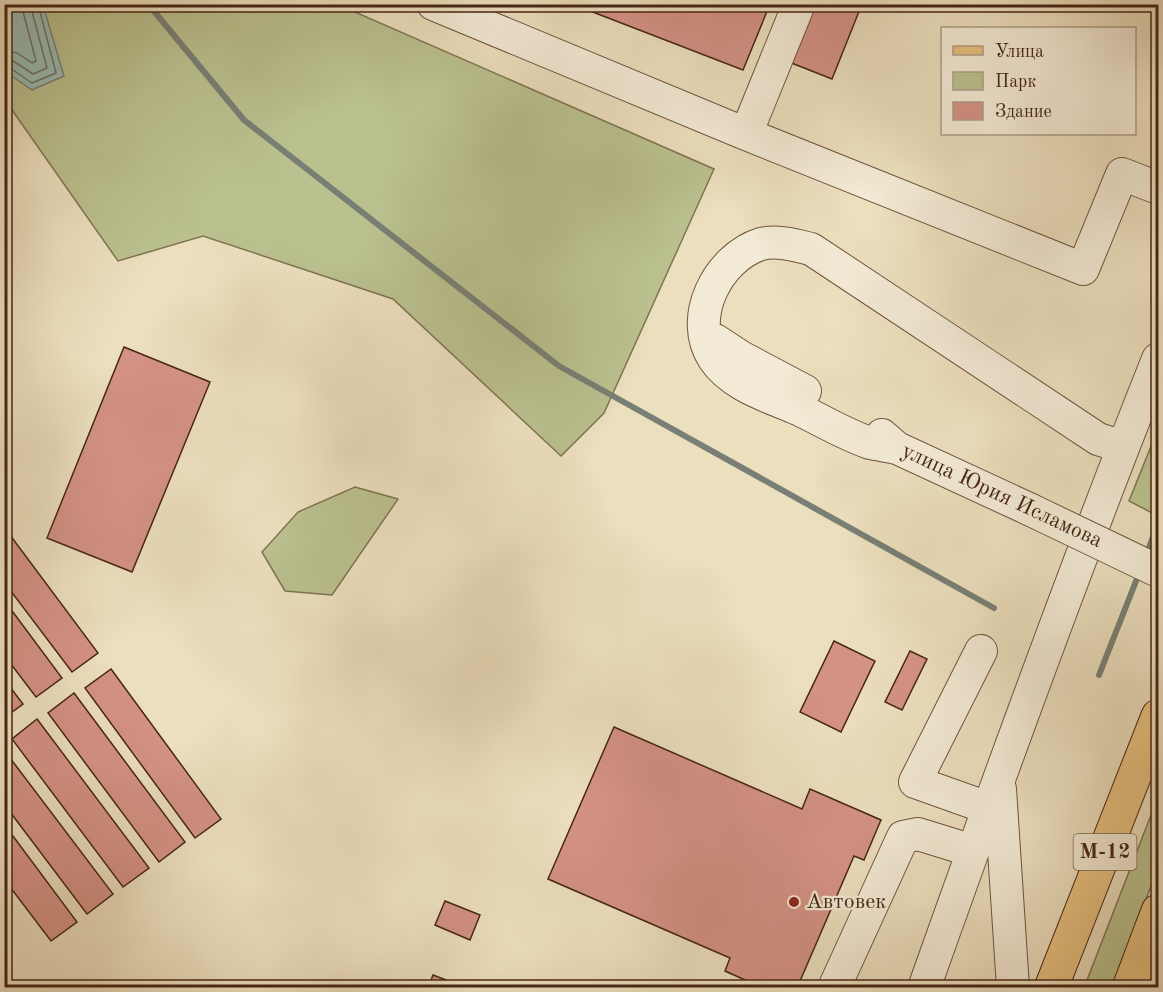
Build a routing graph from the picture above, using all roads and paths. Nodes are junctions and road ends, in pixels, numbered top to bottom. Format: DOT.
graph roads {
  1 [pos="433,4"];
  2 [pos="799,4"];
  3 [pos="746,134"];
  4 [pos="1158,188"];
  5 [pos="705,312"];
  6 [pos="1158,359"];
  7 [pos="1123,447"];
  8 [pos="897,448"];
  9 [pos="1158,571"];
  10 [pos="981,651"];
  11 [pos="1158,716"];
  12 [pos="999,776"];
  13 [pos="988,808"];
  14 [pos="973,851"];
  15 [pos="1158,911"];
  16 [pos="834,987"];
  17 [pos="924,987"];
  18 [pos="1013,987"];
  19 [pos="1052,987"];
  20 [pos="1129,987"];
  1 -- 3 [label="street"];
  2 -- 3 [label="street"];
  3 -- 4 [label="street"];
  5 -- 7 [label="street"];
  5 -- 8 [label="street, улица Юрия Исламова"];
  5 -- 8 [label="street"];
  6 -- 7 [label="street"];
  7 -- 12 [label="street"];
  8 -- 9 [label="street, улица Юрия Исламова, bridge"];
  10 -- 13 [label="street"];
  11 -- 19 [label="main road, М-12"];
  12 -- 13 [label="street"];
  12 -- 18 [label="street"];
  13 -- 14 [label="street"];
  14 -- 16 [label="street"];
  14 -- 17 [label="street"];
  15 -- 20 [label="main road"];
}
